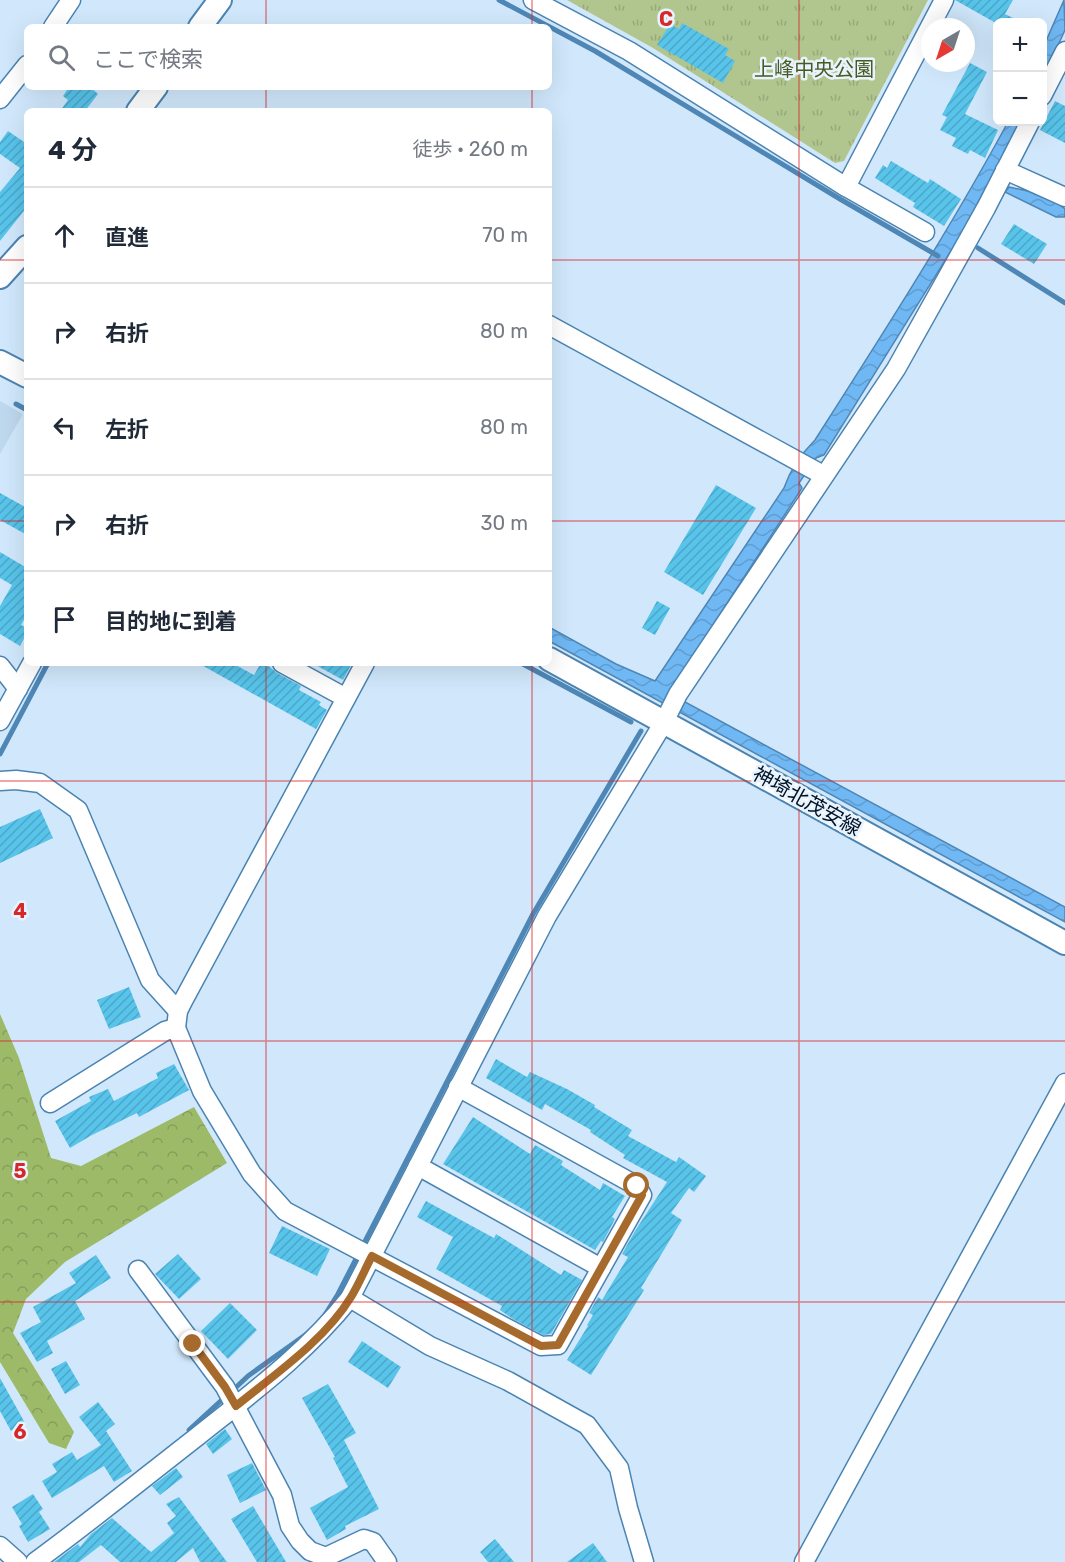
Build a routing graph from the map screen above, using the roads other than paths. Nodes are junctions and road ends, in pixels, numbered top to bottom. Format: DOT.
graph roads {
  1 [pos="71,0"];
  2 [pos="220,0"];
  3 [pos="533,0"];
  4 [pos="944,0"];
  5 [pos="56,24"];
  6 [pos="202,24"];
  7 [pos="1065,51"];
  8 [pos="24,69"];
  9 [pos="1047,86"];
  10 [pos="0,99"];
  11 [pos="1028,126"];
  12 [pos="1005,170"];
  13 [pos="846,187"];
  14 [pos="1065,197"];
  15 [pos="925,232"];
  16 [pos="24,250"];
  17 [pos="0,277"];
  18 [pos="552,327"];
  19 [pos="0,362"];
  20 [pos="24,374"];
  21 [pos="823,475"];
  22 [pos="552,660"];
  23 [pos="0,666"];
  24 [pos="30,666"];
  25 [pos="287,666"];
  26 [pos="362,666"];
  27 [pos="18,688"];
  28 [pos="346,698"];
  29 [pos="670,708"];
  30 [pos="0,722"];
  31 [pos="0,781"];
  32 [pos="1065,943"];
  33 [pos="177,1019"];
  34 [pos="1065,1083"];
  35 [pos="458,1087"];
  36 [pos="50,1103"];
  37 [pos="418,1166"];
  38 [pos="372,1256"];
  39 [pos="602,1268"];
  40 [pos="138,1270"];
  41 [pos="350,1298"];
  42 [pos="236,1406"];
  43 [pos="0,1546"];
  44 [pos="18,1562"];
  45 [pos="35,1562"];
  46 [pos="387,1562"];
  47 [pos="644,1562"];
  48 [pos="804,1562"];
  1 -- 5 [label="street"];
  2 -- 6 [label="main road"];
  3 -- 13 [label="street"];
  4 -- 13 [label="street"];
  7 -- 9 [label="street"];
  8 -- 10 [label="street"];
  11 -- 12 [label="street"];
  12 -- 14 [label="street"];
  12 -- 21 [label="street"];
  13 -- 15 [label="street"];
  16 -- 17 [label="main road"];
  18 -- 21 [label="street"];
  19 -- 20 [label="main road"];
  21 -- 29 [label="street"];
  22 -- 29 [label="main road, 神埼北茂安線"];
  23 -- 27 [label="street"];
  24 -- 27 [label="street"];
  25 -- 28 [label="street"];
  26 -- 28 [label="street"];
  27 -- 30 [label="street"];
  28 -- 33 [label="street"];
  29 -- 32 [label="main road, 神埼北茂安線"];
  29 -- 35 [label="street"];
  31 -- 33 [label="street"];
  33 -- 36 [label="street"];
  33 -- 38 [label="street"];
  34 -- 48 [label="street"];
  35 -- 37 [label="street"];
  35 -- 39 [label="street"];
  37 -- 38 [label="street"];
  37 -- 39 [label="street"];
  38 -- 39 [label="street"];
  38 -- 41 [label="street"];
  40 -- 42 [label="street"];
  41 -- 42 [label="street"];
  41 -- 47 [label="street"];
  42 -- 45 [label="street"];
  42 -- 46 [label="street"];
  43 -- 44 [label="street"];
}
